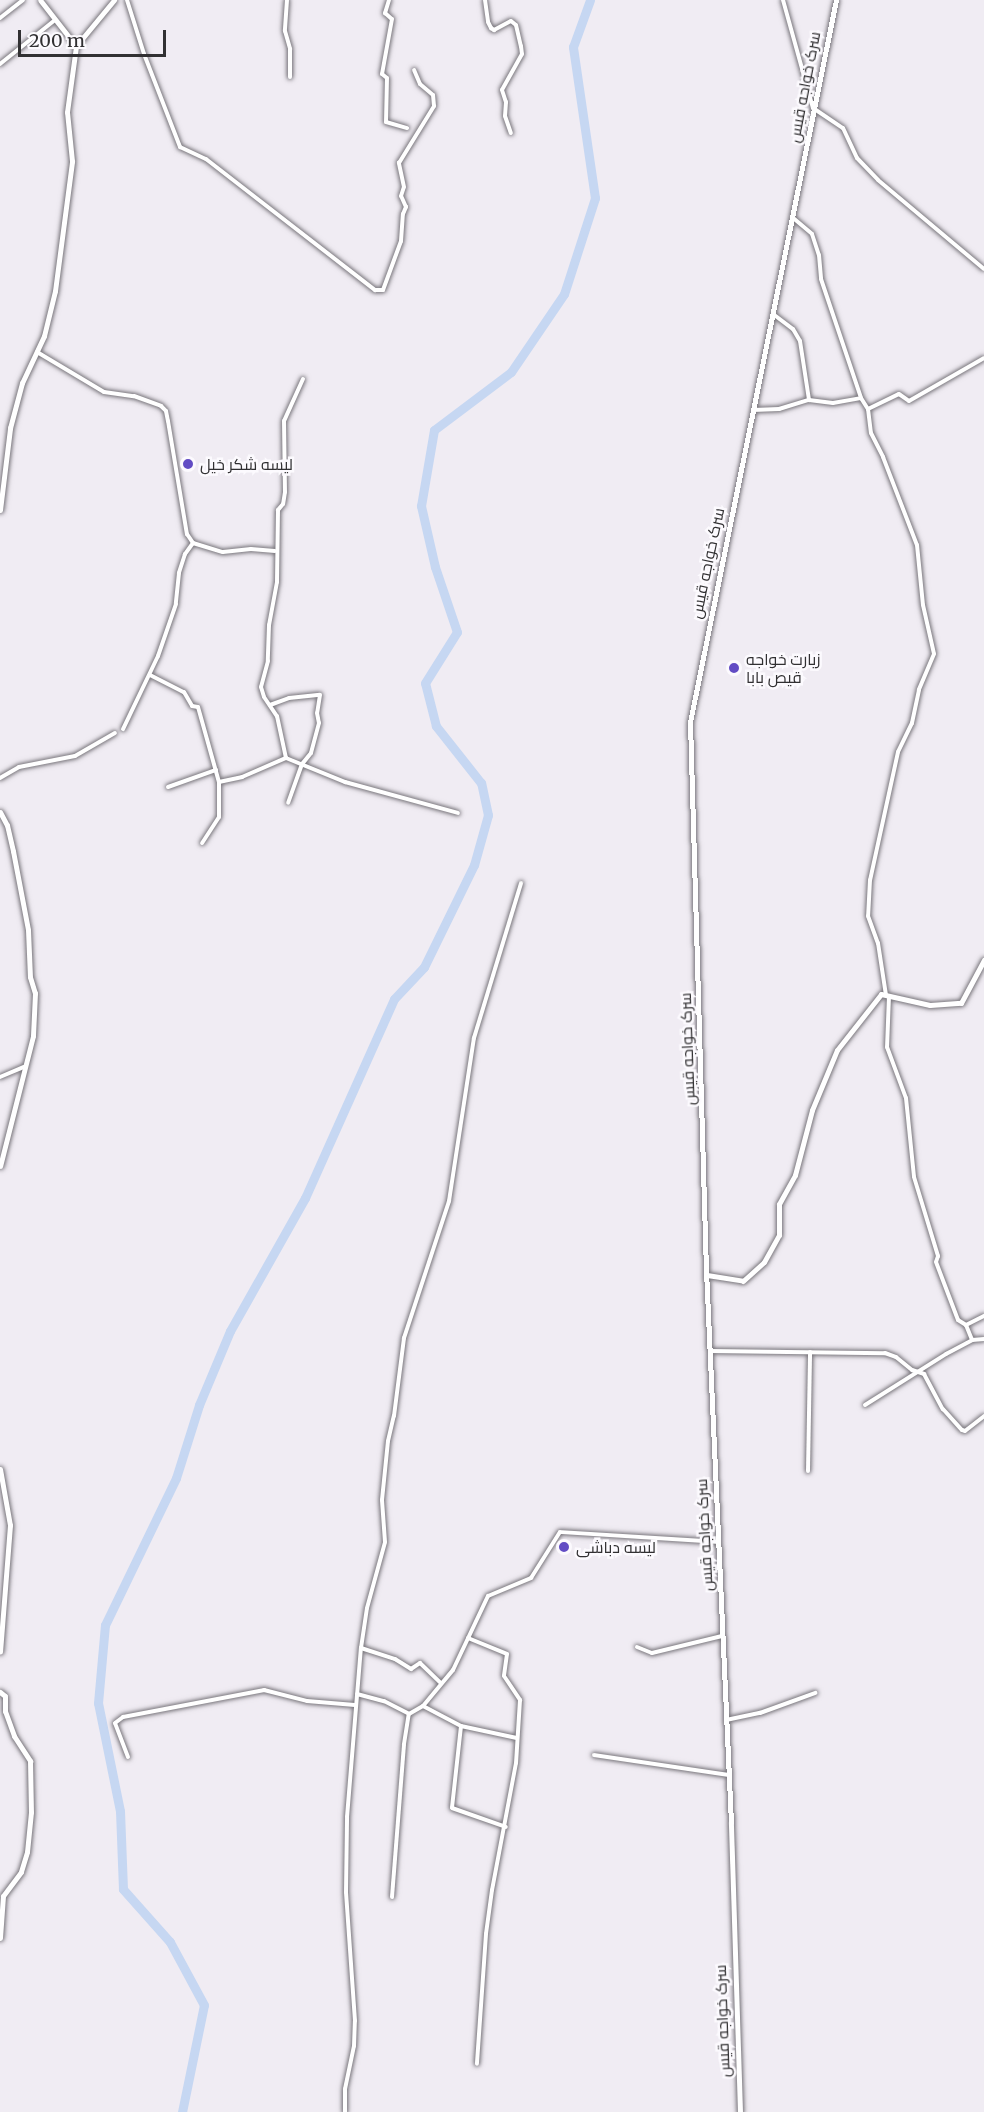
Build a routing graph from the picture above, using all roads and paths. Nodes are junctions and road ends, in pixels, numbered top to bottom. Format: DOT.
graph roads {
  1 [pos="23,0"];
  2 [pos="40,0"];
  3 [pos="114,0"];
  4 [pos="127,0"];
  5 [pos="286,0"];
  6 [pos="389,0"];
  7 [pos="485,0"];
  8 [pos="783,0"];
  9 [pos="836,0"];
  10 [pos="0,18"];
  11 [pos="56,20"];
  12 [pos="76,46"];
  13 [pos="0,64"];
  14 [pos="414,70"];
  15 [pos="291,77"];
  16 [pos="813,108"];
  17 [pos="407,128"];
  18 [pos="511,133"];
  19 [pos="792,217"];
  20 [pos="984,269"];
  21 [pos="772,314"];
  22 [pos="37,352"];
  23 [pos="984,358"];
  24 [pos="303,380"];
  25 [pos="861,398"];
  26 [pos="808,400"];
  27 [pos="868,408"];
  28 [pos="752,410"];
  29 [pos="0,510"];
  30 [pos="193,543"];
  31 [pos="275,551"];
  32 [pos="150,675"];
  33 [pos="270,705"];
  34 [pos="123,729"];
  35 [pos="115,733"];
  36 [pos="286,758"];
  37 [pos="302,764"];
  38 [pos="216,770"];
  39 [pos="0,778"];
  40 [pos="219,782"];
  41 [pos="168,787"];
  42 [pos="288,803"];
  43 [pos="0,812"];
  44 [pos="458,813"];
  45 [pos="202,843"];
  46 [pos="521,883"];
  47 [pos="984,960"];
  48 [pos="888,995"];
  49 [pos="25,1066"];
  50 [pos="0,1077"];
  51 [pos="0,1166"];
  52 [pos="706,1275"];
  53 [pos="984,1316"];
  54 [pos="966,1325"];
  55 [pos="984,1339"];
  56 [pos="972,1340"];
  57 [pos="710,1351"];
  58 [pos="810,1352"];
  59 [pos="919,1371"];
  60 [pos="865,1405"];
  61 [pos="984,1416"];
  62 [pos="0,1468"];
  63 [pos="808,1471"];
  64 [pos="718,1542"];
  65 [pos="722,1636"];
  66 [pos="468,1638"];
  67 [pos="637,1647"];
  68 [pos="362,1648"];
  69 [pos="0,1652"];
  70 [pos="441,1683"];
  71 [pos="2,1693"];
  72 [pos="815,1693"];
  73 [pos="357,1694"];
  74 [pos="355,1705"];
  75 [pos="423,1706"];
  76 [pos="409,1714"];
  77 [pos="726,1720"];
  78 [pos="461,1726"];
  79 [pos="517,1738"];
  80 [pos="594,1755"];
  81 [pos="128,1757"];
  82 [pos="729,1775"];
  83 [pos="506,1827"];
  84 [pos="392,1897"];
  85 [pos="0,1938"];
  86 [pos="477,2064"];
  87 [pos="345,2112"];
  88 [pos="740,2112"];
  1 -- 10 [label="street"];
  2 -- 11 [label="street"];
  3 -- 12 [label="street"];
  4 -- 14 [label="street"];
  5 -- 15 [label="street"];
  6 -- 17 [label="street"];
  7 -- 18 [label="street"];
  8 -- 16 [label="street"];
  9 -- 16 [label="street, سرک خواجه قیس"];
  11 -- 12 [label="street"];
  11 -- 13 [label="street"];
  12 -- 22 [label="street"];
  16 -- 19 [label="street, سرک خواجه قیس"];
  16 -- 20 [label="street"];
  19 -- 21 [label="street, سرک خواجه قیس"];
  19 -- 25 [label="street"];
  21 -- 26 [label="street"];
  21 -- 28 [label="street, سرک خواجه قیس"];
  22 -- 29 [label="street"];
  22 -- 30 [label="street"];
  23 -- 27 [label="street"];
  24 -- 31 [label="street"];
  25 -- 26 [label="street"];
  25 -- 27 [label="street"];
  26 -- 28 [label="street"];
  27 -- 48 [label="street"];
  28 -- 52 [label="street, سرک خواجه قیس"];
  30 -- 31 [label="street"];
  30 -- 32 [label="street"];
  31 -- 33 [label="street"];
  32 -- 34 [label="street"];
  32 -- 38 [label="street"];
  33 -- 36 [label="street"];
  33 -- 37 [label="street"];
  35 -- 39 [label="street"];
  36 -- 37 [label="street"];
  36 -- 40 [label="street"];
  37 -- 42 [label="street"];
  37 -- 44 [label="street"];
  38 -- 40 [label="street"];
  38 -- 41 [label="street"];
  40 -- 45 [label="street"];
  43 -- 49 [label="street"];
  46 -- 68 [label="street"];
  47 -- 48 [label="street"];
  48 -- 52 [label="street"];
  48 -- 54 [label="street"];
  49 -- 50 [label="street"];
  49 -- 51 [label="street"];
  52 -- 57 [label="street, سرک خواجه قیس"];
  53 -- 54 [label="street"];
  54 -- 56 [label="street"];
  55 -- 56 [label="street"];
  56 -- 59 [label="street"];
  57 -- 58 [label="street"];
  57 -- 64 [label="street, سرک خواجه قیس"];
  58 -- 59 [label="street"];
  58 -- 63 [label="street"];
  59 -- 60 [label="street"];
  59 -- 61 [label="street"];
  62 -- 69 [label="street"];
  64 -- 65 [label="street, سرک خواجه قیس"];
  64 -- 66 [label="street"];
  65 -- 67 [label="street"];
  65 -- 77 [label="street, سرک خواجه قیس"];
  66 -- 70 [label="street"];
  66 -- 79 [label="street"];
  68 -- 70 [label="street"];
  68 -- 73 [label="street"];
  70 -- 75 [label="street"];
  71 -- 85 [label="street"];
  72 -- 77 [label="street"];
  73 -- 74 [label="street"];
  73 -- 76 [label="street"];
  74 -- 81 [label="street"];
  74 -- 87 [label="street"];
  75 -- 76 [label="street"];
  75 -- 78 [label="street"];
  76 -- 84 [label="street"];
  77 -- 82 [label="street, سرک خواجه قیس"];
  78 -- 79 [label="street"];
  78 -- 83 [label="street"];
  79 -- 83 [label="street"];
  80 -- 82 [label="street"];
  82 -- 88 [label="street, سرک خواجه قیس"];
  83 -- 86 [label="street"];
}
